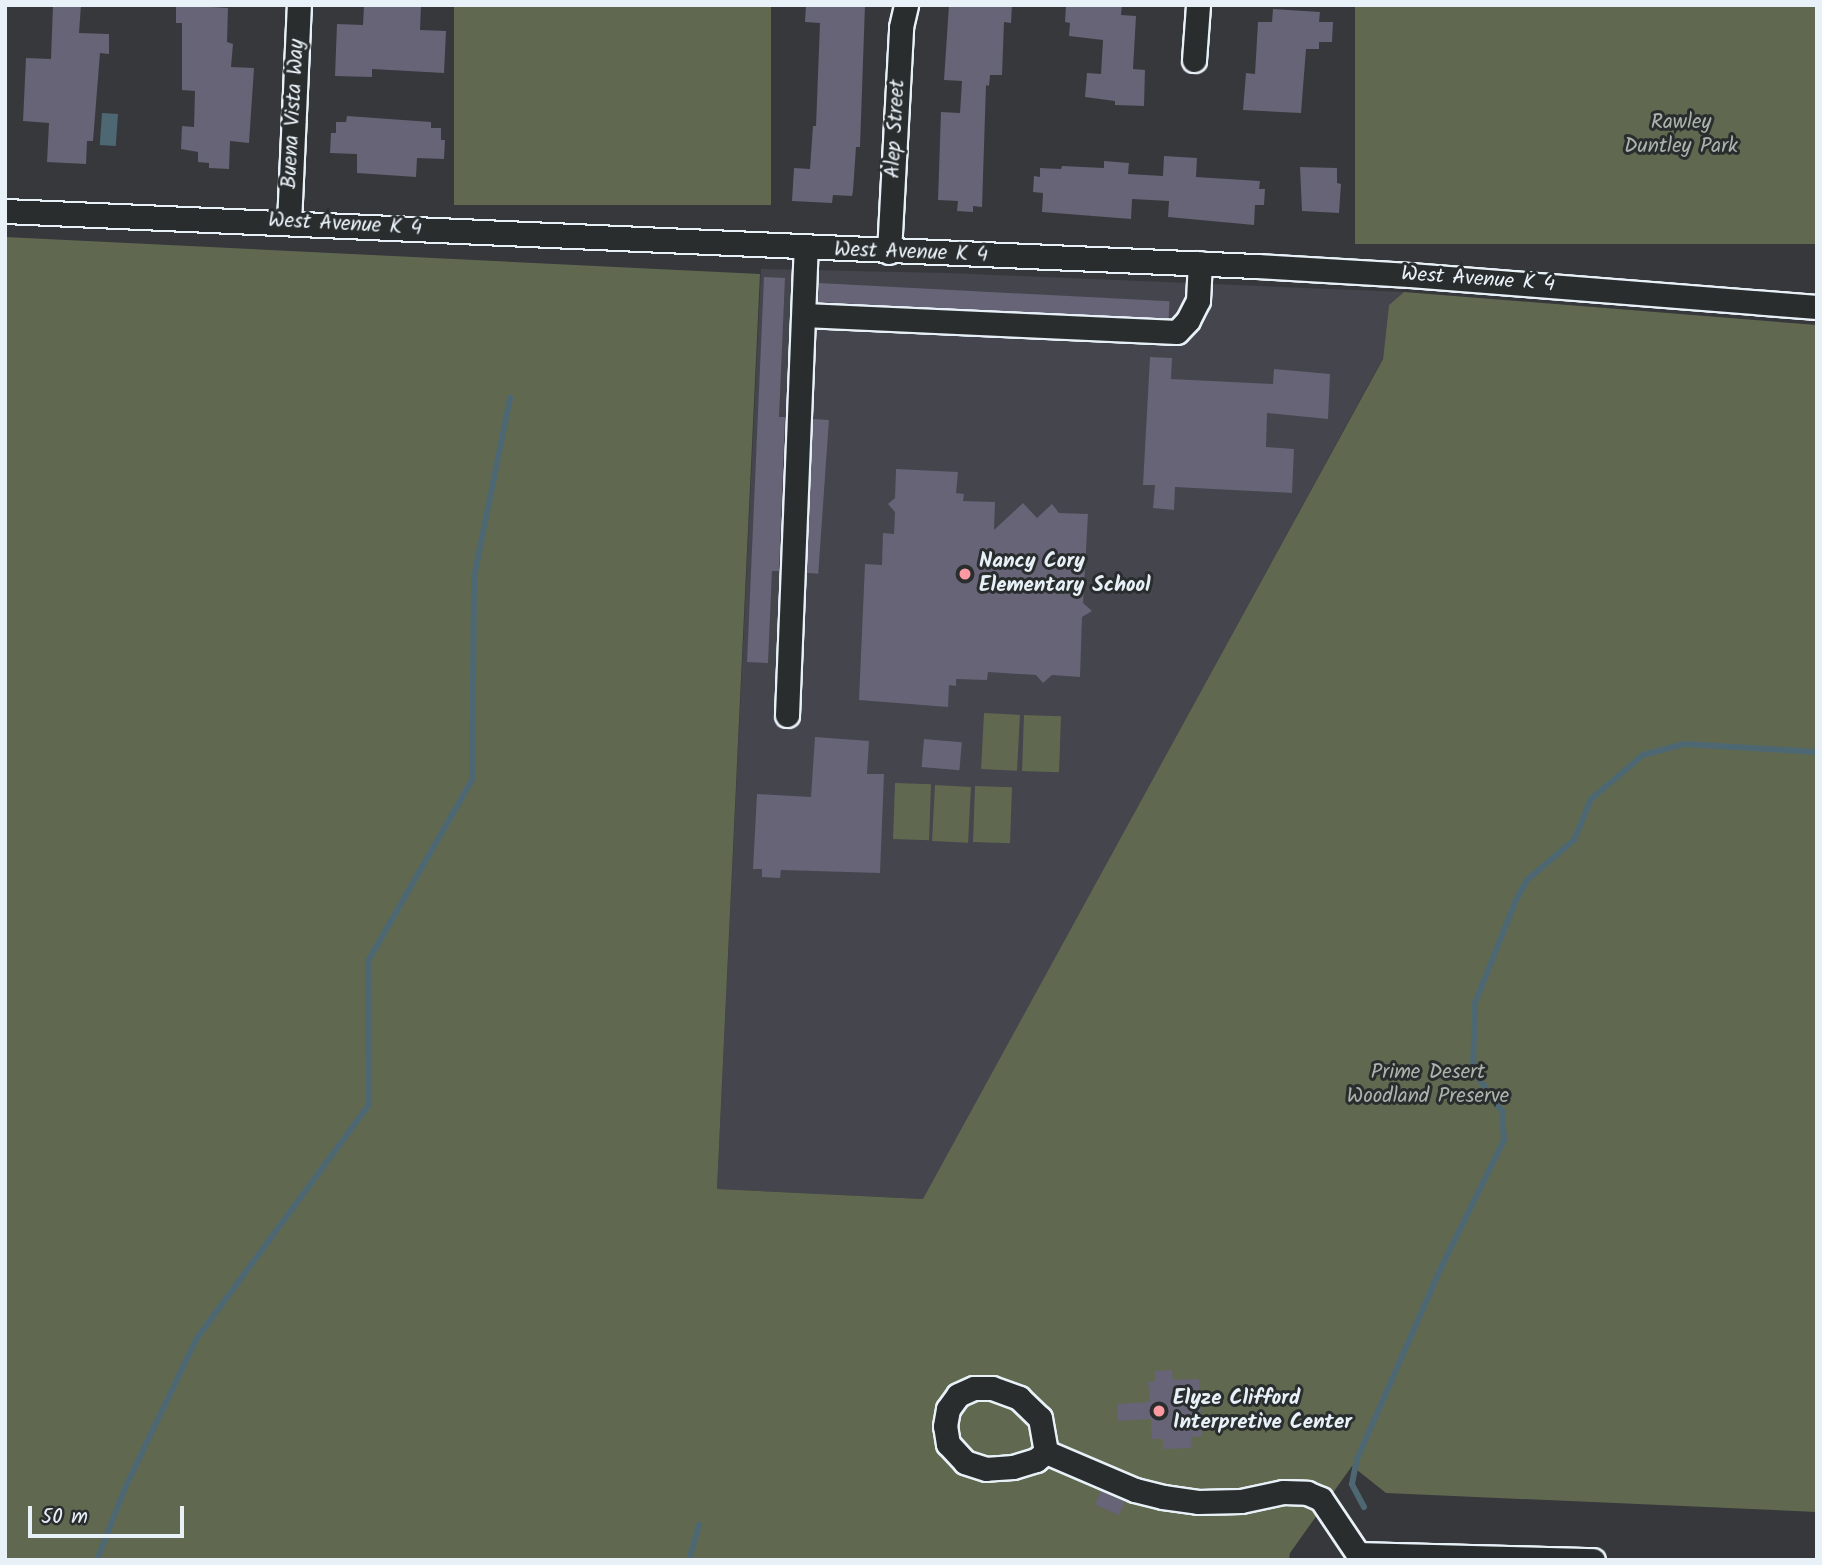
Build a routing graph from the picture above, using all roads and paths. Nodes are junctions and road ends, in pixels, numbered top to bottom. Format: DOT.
graph roads {
  1 [pos="299,5"];
  2 [pos="906,5"];
  3 [pos="1198,5"];
  4 [pos="1194,60"];
  5 [pos="5,211"];
  6 [pos="289,222"];
  7 [pos="806,248"];
  8 [pos="889,252"];
  9 [pos="1200,263"];
  10 [pos="1817,307"];
  11 [pos="804,315"];
  12 [pos="787,715"];
  13 [pos="1046,1452"];
  14 [pos="1355,1557"];
  15 [pos="1518,1558"];
  16 [pos="1593,1560"];
  1 -- 6 [label="street, Buena Vista Way"];
  2 -- 8 [label="street, Alep Street"];
  3 -- 4 [label="street"];
  5 -- 6 [label="street, West Avenue K 4"];
  6 -- 7 [label="street, West Avenue K 4"];
  7 -- 8 [label="street, West Avenue K 4"];
  7 -- 11 [label="street"];
  8 -- 9 [label="street, West Avenue K 4"];
  9 -- 10 [label="street, West Avenue K 4"];
  9 -- 11 [label="street"];
  11 -- 12 [label="street"];
  13 -- 13 [label="street"];
  13 -- 14 [label="street"];
  14 -- 15 [label="street"];
  15 -- 16 [label="street"];
}
